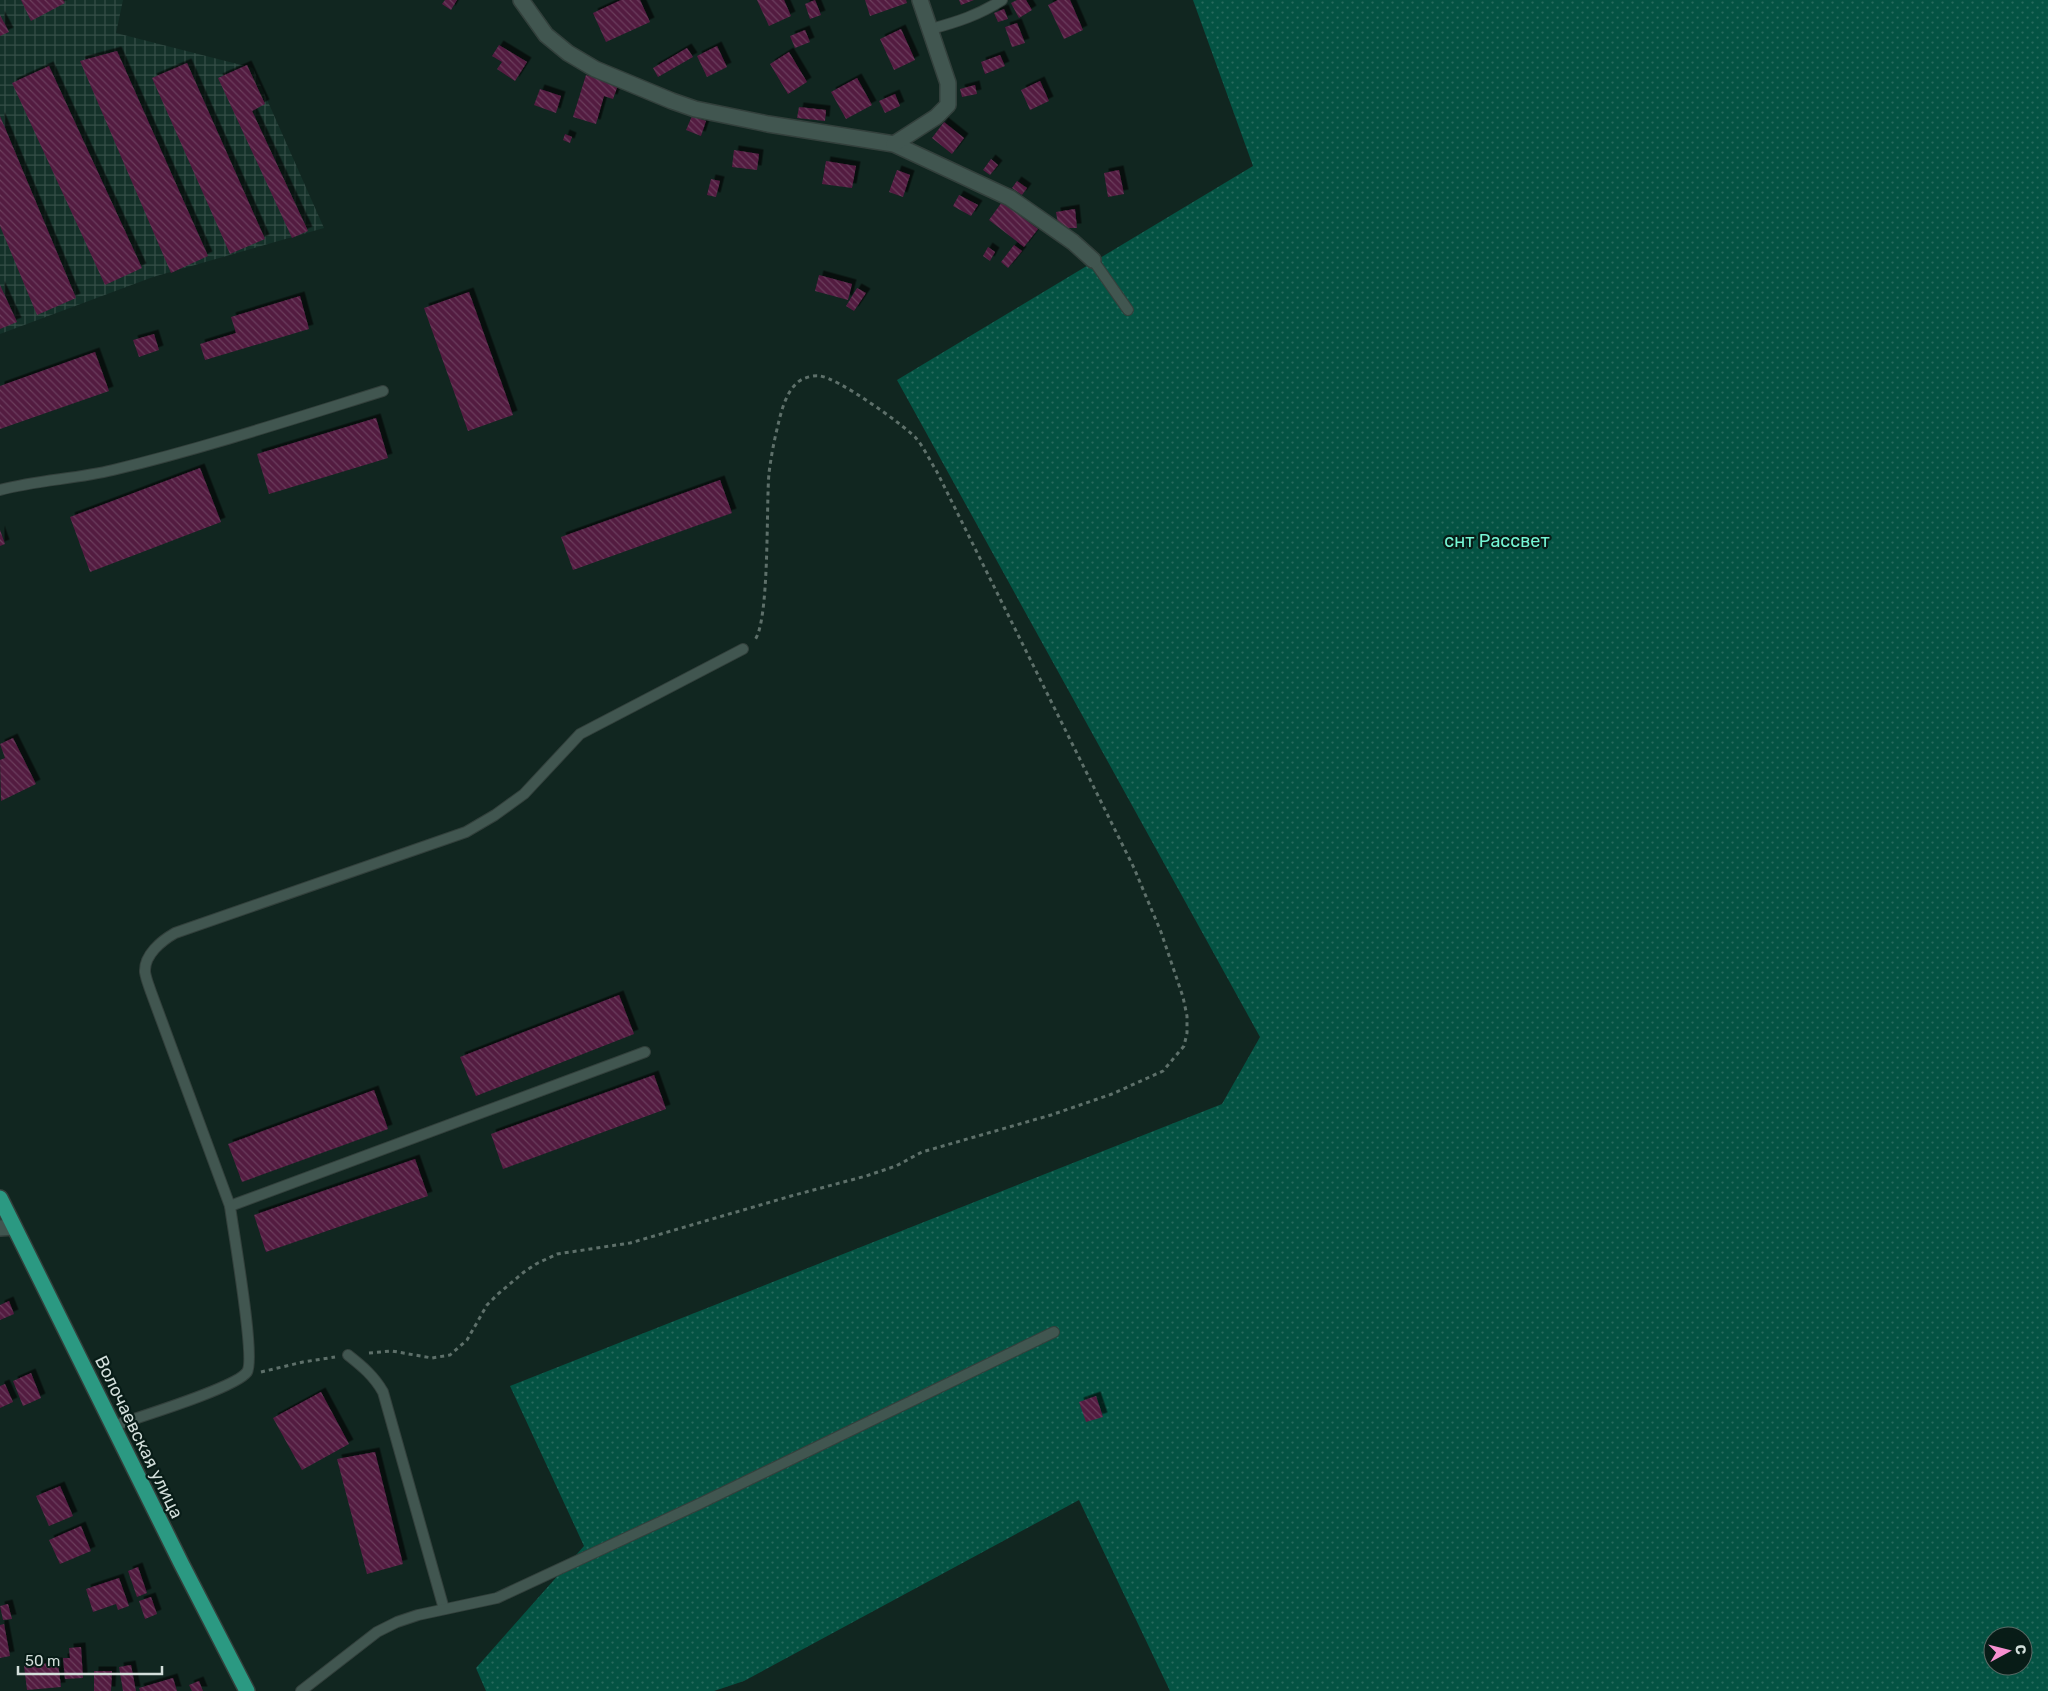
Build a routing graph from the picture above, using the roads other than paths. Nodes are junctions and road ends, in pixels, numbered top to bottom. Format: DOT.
graph roads {
  1 [pos="521,0"];
  2 [pos="920,0"];
  3 [pos="1002,0"];
  4 [pos="930,29"];
  5 [pos="894,144"];
  6 [pos="1093,260"];
  7 [pos="1128,310"];
  8 [pos="383,391"];
  9 [pos="0,490"];
  10 [pos="743,649"];
  11 [pos="645,1052"];
  12 [pos="0,1198"];
  13 [pos="230,1206"];
  14 [pos="7,1227"];
  15 [pos="1054,1332"];
  16 [pos="348,1355"];
  17 [pos="113,1426"];
  18 [pos="444,1609"];
  19 [pos="247,1691"];
  20 [pos="300,1691"];
  1 -- 5 [label="street"];
  2 -- 4 [label="street"];
  3 -- 4 [label="lane"];
  4 -- 5 [label="street"];
  5 -- 6 [label="street"];
  6 -- 7 [label="lane"];
  8 -- 9 [label="lane"];
  10 -- 13 [label="lane"];
  11 -- 13 [label="lane"];
  12 -- 14 [label="main road, Волочаевская улица"];
  13 -- 17 [label="lane"];
  14 -- 17 [label="main road, Волочаевская улица"];
  15 -- 18 [label="lane"];
  16 -- 18 [label="lane"];
  17 -- 19 [label="main road, Волочаевская улица"];
  18 -- 20 [label="lane"];
}
